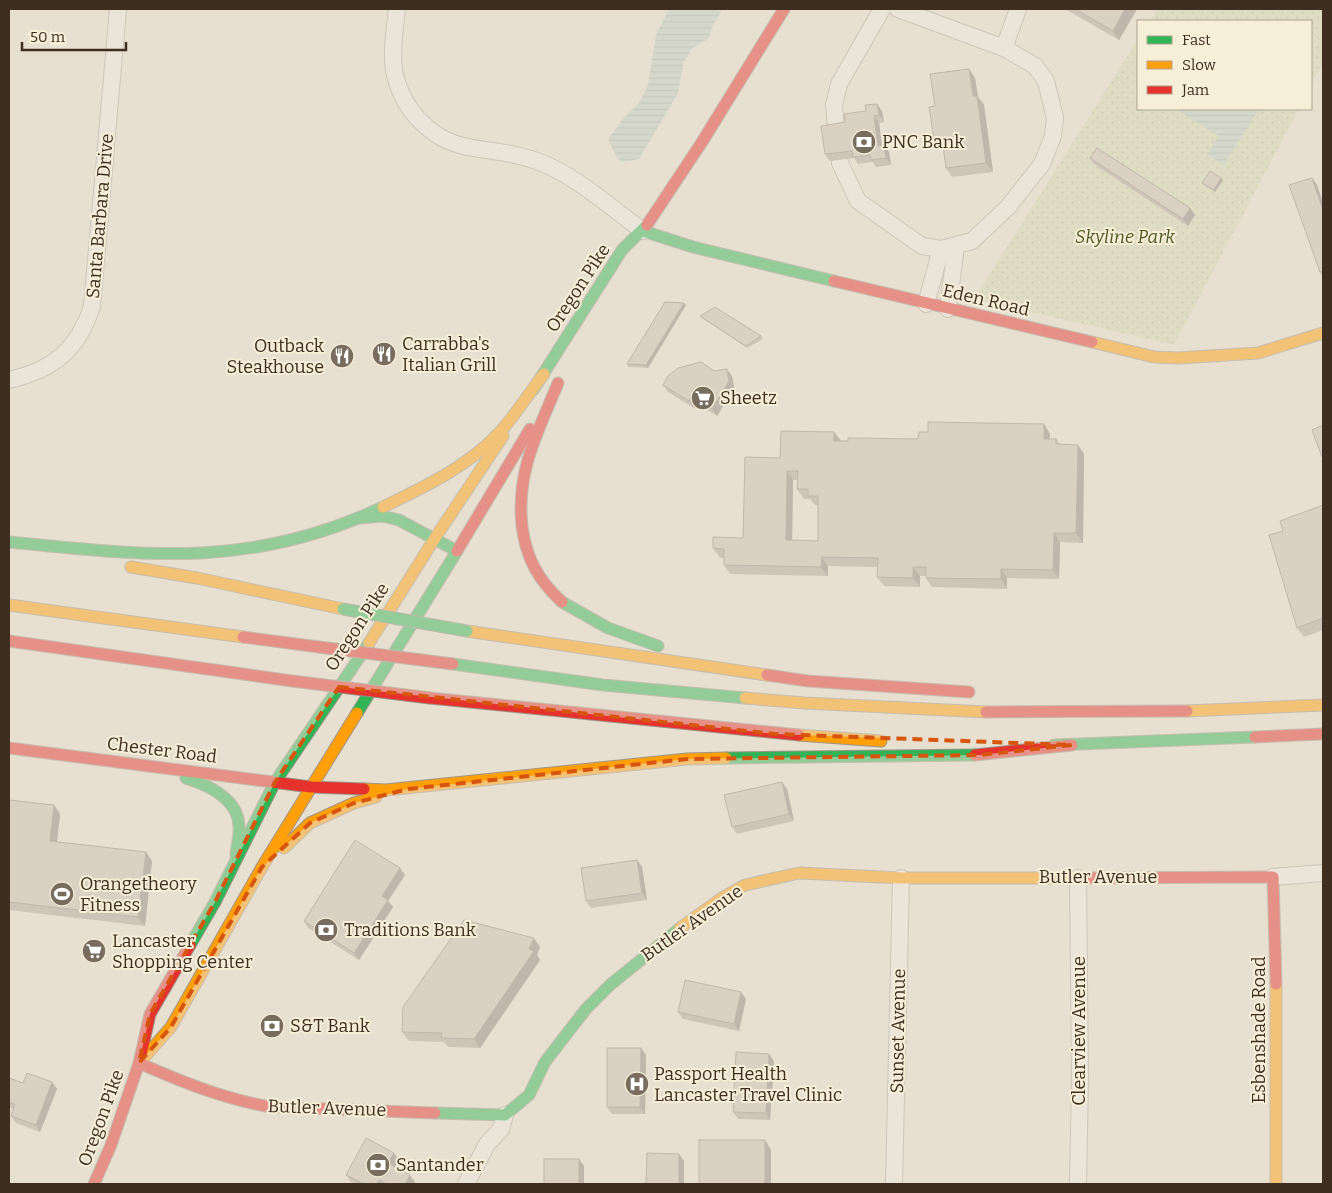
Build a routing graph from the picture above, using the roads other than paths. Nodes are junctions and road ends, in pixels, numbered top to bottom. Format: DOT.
graph roads {
  1 [pos="118,9"];
  2 [pos="397,9"];
  3 [pos="784,9"];
  4 [pos="882,9"];
  5 [pos="898,9"];
  6 [pos="1018,9"];
  7 [pos="1004,48"];
  8 [pos="836,129"];
  9 [pos="840,163"];
  10 [pos="643,231"];
  11 [pos="639,248"];
  12 [pos="949,248"];
  13 [pos="926,304"];
  14 [pos="948,309"];
  15 [pos="1323,333"];
  16 [pos="565,372"];
  17 [pos="544,374"];
  18 [pos="9,380"];
  19 [pos="558,383"];
  20 [pos="360,518"];
  21 [pos="435,538"];
  22 [pos="9,544"];
  23 [pos="457,551"];
  24 [pos="9,604"];
  25 [pos="9,641"];
  26 [pos="808,681"];
  27 [pos="981,693"];
  28 [pos="1323,705"];
  29 [pos="1323,734"];
  30 [pos="891,741"];
  31 [pos="957,743"];
  32 [pos="1072,745"];
  33 [pos="9,748"];
  34 [pos="124,762"];
  35 [pos="275,782"];
  36 [pos="311,787"];
  37 [pos="408,789"];
  38 [pos="235,865"];
  39 [pos="262,866"];
  40 [pos="1323,874"];
  41 [pos="1273,877"];
  42 [pos="901,878"];
  43 [pos="1078,878"];
  44 [pos="140,1063"];
  45 [pos="505,1115"];
  46 [pos="94,1184"];
  47 [pos="466,1184"];
  48 [pos="894,1184"];
  49 [pos="1078,1184"];
  50 [pos="1276,1184"];
  1 -- 18 [label="street, Santa Barbara Drive"];
  2 -- 10 [label="street"];
  3 -- 10 [label="main road, Oregon Pike"];
  4 -- 8 [label="street"];
  5 -- 7 [label="street"];
  6 -- 7 [label="street"];
  7 -- 12 [label="street"];
  9 -- 12 [label="street"];
  10 -- 11 [label="main road, Oregon Pike"];
  10 -- 13 [label="main road, Eden Road"];
  10 -- 17 [label="main road, Oregon Pike"];
  12 -- 13 [label="street"];
  12 -- 14 [label="street"];
  13 -- 14 [label="main road, Eden Road"];
  14 -- 15 [label="main road, Eden Road"];
  16 -- 19 [label="main road, Oregon Pike"];
  17 -- 20 [label="main road"];
  17 -- 21 [label="main road, Oregon Pike"];
  19 -- 23 [label="main road, Oregon Pike"];
  19 -- 26 [label="main road"];
  20 -- 21 [label="main road"];
  20 -- 22 [label="main road"];
  21 -- 23 [label="main road"];
  21 -- 35 [label="main road, Oregon Pike"];
  22 -- 26 [label="main road, bridge"];
  23 -- 36 [label="main road, Oregon Pike"];
  24 -- 28 [label="main road, bridge"];
  25 -- 30 [label="main road, bridge"];
  26 -- 27 [label="main road"];
  29 -- 32 [label="main road"];
  31 -- 32 [label="main road"];
  32 -- 37 [label="main road"];
  33 -- 34 [label="main road, Chester Road"];
  34 -- 35 [label="main road, Chester Road"];
  34 -- 38 [label="main road"];
  35 -- 36 [label="main road, Chester Road"];
  35 -- 38 [label="main road, Oregon Pike"];
  36 -- 37 [label="main road, Chester Road"];
  36 -- 39 [label="main road, Oregon Pike"];
  37 -- 39 [label="main road"];
  38 -- 44 [label="main road, Oregon Pike"];
  39 -- 44 [label="main road, Oregon Pike"];
  40 -- 41 [label="street, Butler Avenue"];
  41 -- 43 [label="main road, Butler Avenue"];
  41 -- 50 [label="main road, Esbenshade Road"];
  42 -- 43 [label="main road, Butler Avenue"];
  42 -- 45 [label="main road, Butler Avenue"];
  42 -- 48 [label="street, Sunset Avenue"];
  43 -- 49 [label="street, Clearview Avenue"];
  44 -- 45 [label="main road, Butler Avenue"];
  44 -- 46 [label="main road, Oregon Pike"];
  45 -- 47 [label="street"];
}
